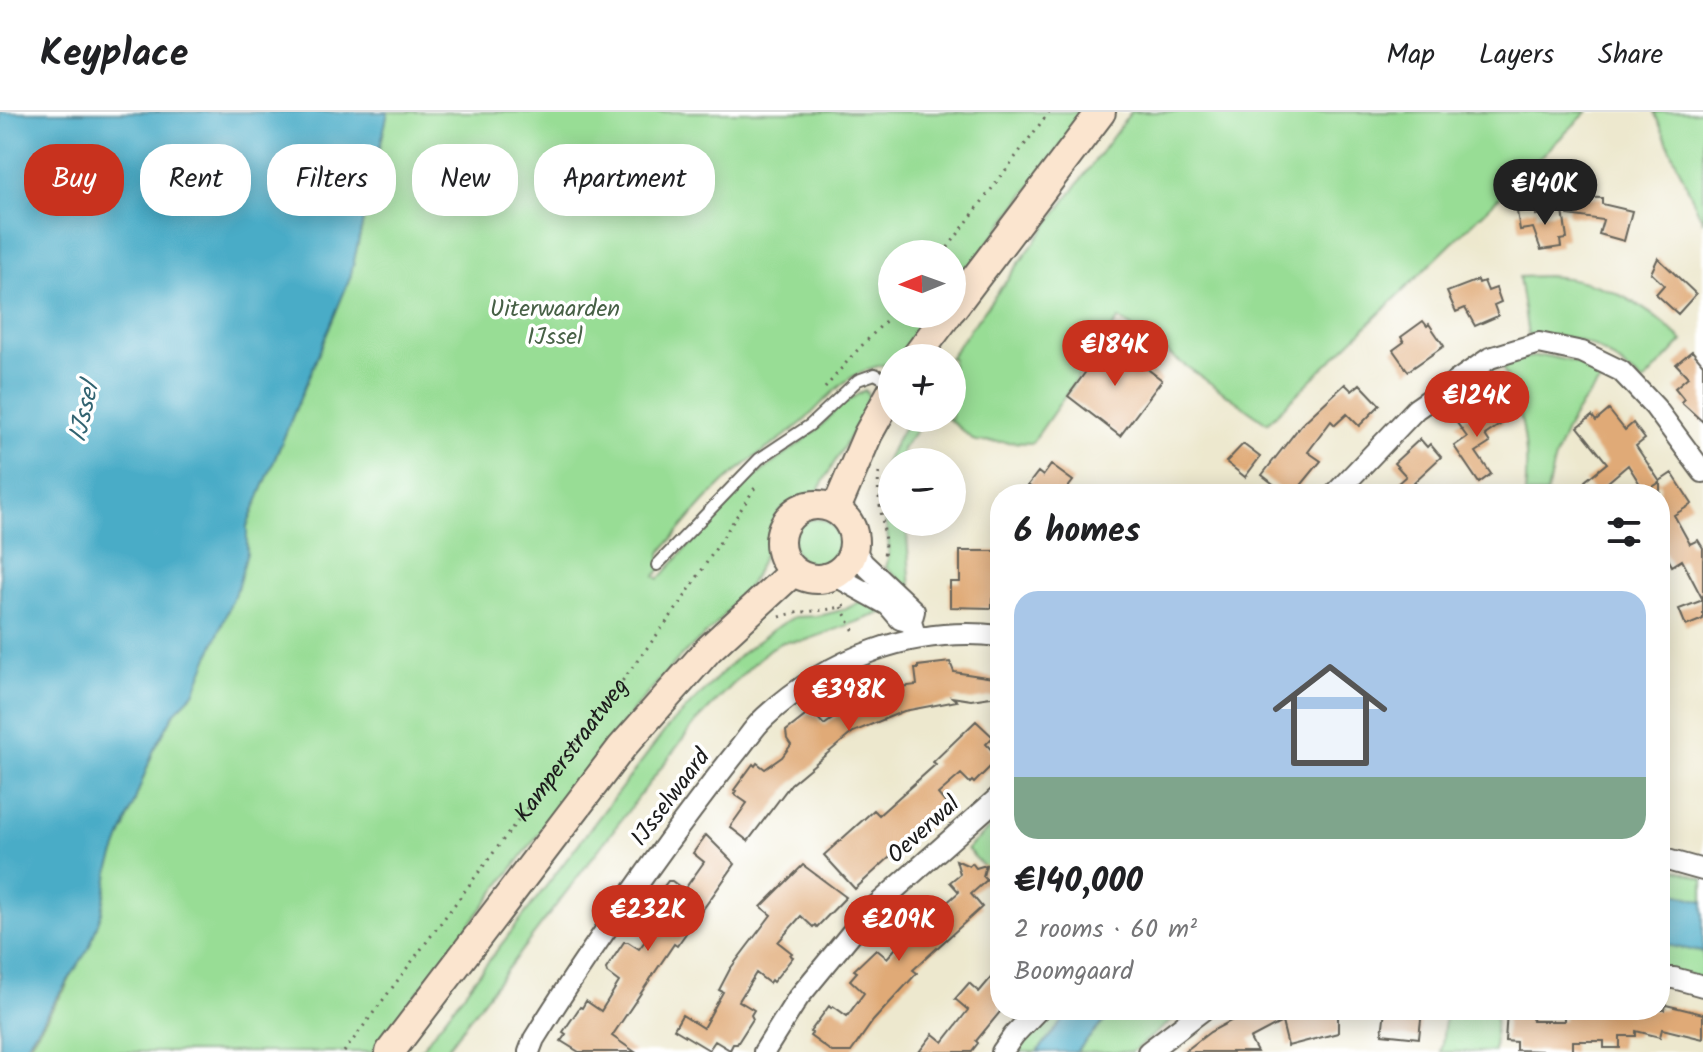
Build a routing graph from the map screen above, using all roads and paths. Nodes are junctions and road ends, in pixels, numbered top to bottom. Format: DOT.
graph roads {
  1 [pos="1049,112"];
  2 [pos="1101,112"];
  3 [pos="953,240"];
  4 [pos="966,290"];
  5 [pos="879,328"];
  6 [pos="878,376"];
  7 [pos="819,396"];
  8 [pos="878,416"];
  9 [pos="1703,472"];
  10 [pos="756,484"];
  11 [pos="1345,484"];
  12 [pos="836,509"];
  13 [pos="884,536"];
  14 [pos="854,549"];
  15 [pos="883,563"];
  16 [pos="657,565"];
  17 [pos="794,571"];
  18 [pos="834,575"];
  19 [pos="774,620"];
  20 [pos="914,630"];
  21 [pos="990,635"];
  22 [pos="866,652"];
  23 [pos="990,805"];
  24 [pos="1670,861"];
  25 [pos="1703,870"];
  26 [pos="1670,978"];
  27 [pos="1703,986"];
  28 [pos="1028,1020"];
  29 [pos="1190,1020"];
  30 [pos="344,1052"];
  31 [pos="390,1052"];
  32 [pos="529,1052"];
  33 [pos="764,1052"];
  34 [pos="1002,1052"];
  35 [pos="1148,1052"];
  1 -- 3 [label="path"];
  2 -- 4 [label="main road"];
  5 -- 7 [label="path"];
  6 -- 16 [label="lane"];
  8 -- 12 [label="main road"];
  9 -- 11 [label="street"];
  10 -- 30 [label="path, Kamperstraatweg"];
  12 -- 14 [label="main road"];
  12 -- 17 [label="main road"];
  13 -- 15 [label="path"];
  14 -- 18 [label="main road"];
  14 -- 20 [label="street"];
  17 -- 18 [label="main road"];
  17 -- 31 [label="main road, Kamperstraatweg"];
  18 -- 20 [label="street"];
  19 -- 22 [label="path"];
  20 -- 21 [label="street, IJsselwaard"];
  20 -- 22 [label="street, IJsselwaard"];
  22 -- 32 [label="street, IJsselwaard"];
  23 -- 33 [label="street, Oeverwal"];
  24 -- 25 [label="street"];
  26 -- 27 [label="street"];
  28 -- 34 [label="street"];
  29 -- 35 [label="street"];
}
